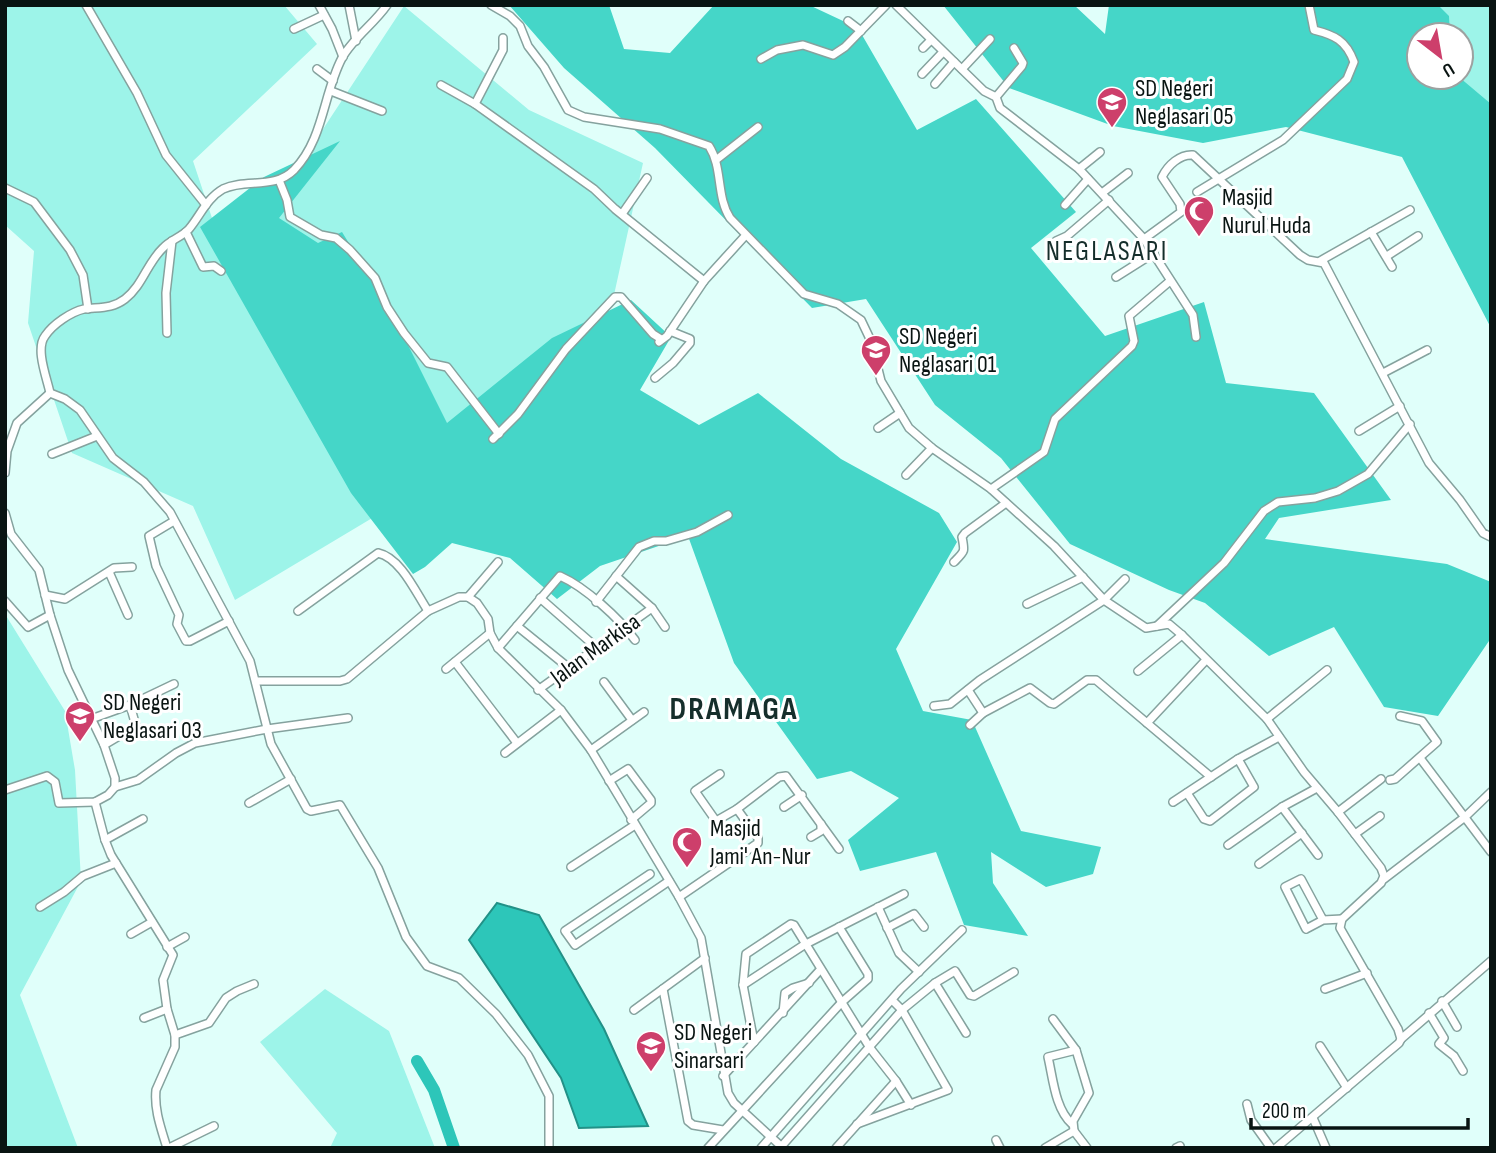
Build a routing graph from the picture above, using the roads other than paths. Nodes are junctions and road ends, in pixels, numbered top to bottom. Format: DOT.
graph roads {
  1 [pos="86,5"];
  2 [pos="319,5"];
  3 [pos="349,5"];
  4 [pos="387,5"];
  5 [pos="491,5"];
  6 [pos="886,5"];
  7 [pos="896,5"];
  8 [pos="1309,5"];
  9 [pos="324,15"];
  10 [pos="848,21"];
  11 [pos="294,29"];
  12 [pos="861,31"];
  13 [pos="503,38"];
  14 [pos="990,39"];
  15 [pos="931,40"];
  16 [pos="356,41"];
  17 [pos="923,48"];
  18 [pos="1014,48"];
  19 [pos="943,52"];
  20 [pos="343,57"];
  21 [pos="761,59"];
  22 [pos="954,62"];
  23 [pos="317,69"];
  24 [pos="961,69"];
  25 [pos="922,74"];
  26 [pos="333,81"];
  27 [pos="935,84"];
  28 [pos="442,85"];
  29 [pos="331,91"];
  30 [pos="996,97"];
  31 [pos="475,104"];
  32 [pos="382,110"];
  33 [pos="758,127"];
  34 [pos="1100,152"];
  35 [pos="716,160"];
  36 [pos="1079,169"];
  37 [pos="1128,173"];
  38 [pos="647,177"];
  39 [pos="1088,179"];
  40 [pos="279,180"];
  41 [pos="1218,180"];
  42 [pos="5,188"];
  43 [pos="1197,192"];
  44 [pos="1102,193"];
  45 [pos="1108,200"];
  46 [pos="206,205"];
  47 [pos="1065,205"];
  48 [pos="1410,209"];
  49 [pos="622,214"];
  50 [pos="186,232"];
  51 [pos="1371,232"];
  52 [pos="745,236"];
  53 [pos="1418,236"];
  54 [pos="1144,239"];
  55 [pos="172,241"];
  56 [pos="1056,241"];
  57 [pos="1154,253"];
  58 [pos="1387,256"];
  59 [pos="1320,261"];
  60 [pos="1392,267"];
  61 [pos="221,271"];
  62 [pos="1116,277"];
  63 [pos="704,281"];
  64 [pos="1170,281"];
  65 [pos="88,309"];
  66 [pos="670,331"];
  67 [pos="167,333"];
  68 [pos="1196,337"];
  69 [pos="1427,350"];
  70 [pos="1383,373"];
  71 [pos="655,378"];
  72 [pos="50,393"];
  73 [pos="1400,406"];
  74 [pos="900,413"];
  75 [pos="1410,424"];
  76 [pos="878,428"];
  77 [pos="1359,431"];
  78 [pos="97,436"];
  79 [pos="932,448"];
  80 [pos="6,451"];
  81 [pos="52,454"];
  82 [pos="5,474"];
  83 [pos="905,475"];
  84 [pos="991,489"];
  85 [pos="1006,503"];
  86 [pos="5,513"];
  87 [pos="728,515"];
  88 [pos="174,521"];
  89 [pos="1491,537"];
  90 [pos="498,562"];
  91 [pos="954,562"];
  92 [pos="132,567"];
  93 [pos="109,572"];
  94 [pos="616,576"];
  95 [pos="1083,577"];
  96 [pos="1125,579"];
  97 [pos="45,595"];
  98 [pos="468,597"];
  99 [pos="540,598"];
  100 [pos="1104,600"];
  101 [pos="5,601"];
  102 [pos="596,602"];
  103 [pos="1027,604"];
  104 [pos="652,608"];
  105 [pos="298,611"];
  106 [pos="428,611"];
  107 [pos="50,615"];
  108 [pos="128,615"];
  109 [pos="229,621"];
  110 [pos="517,626"];
  111 [pos="625,627"];
  112 [pos="665,627"];
  113 [pos="1157,627"];
  114 [pos="490,634"];
  115 [pos="1182,635"];
  116 [pos="635,640"];
  117 [pos="498,648"];
  118 [pos="597,648"];
  119 [pos="1206,660"];
  120 [pos="455,662"];
  121 [pos="569,668"];
  122 [pos="446,669"];
  123 [pos="1327,670"];
  124 [pos="1138,671"];
  125 [pos="256,681"];
  126 [pos="604,682"];
  127 [pos="174,684"];
  128 [pos="538,690"];
  129 [pos="968,690"];
  130 [pos="130,705"];
  131 [pos="934,706"];
  132 [pos="561,710"];
  133 [pos="644,712"];
  134 [pos="983,713"];
  135 [pos="1400,716"];
  136 [pos="348,718"];
  137 [pos="91,719"];
  138 [pos="1267,719"];
  139 [pos="632,720"];
  140 [pos="1147,723"];
  141 [pos="970,725"];
  142 [pos="267,729"];
  143 [pos="1279,737"];
  144 [pos="517,743"];
  145 [pos="104,745"];
  146 [pos="591,750"];
  147 [pos="505,753"];
  148 [pos="1420,758"];
  149 [pos="1238,759"];
  150 [pos="720,774"];
  151 [pos="1211,777"];
  152 [pos="291,779"];
  153 [pos="609,781"];
  154 [pos="115,787"];
  155 [pos="1317,788"];
  156 [pos="5,790"];
  157 [pos="1491,792"];
  158 [pos="1187,793"];
  159 [pos="802,795"];
  160 [pos="95,802"];
  161 [pos="1173,802"];
  162 [pos="249,803"];
  163 [pos="784,807"];
  164 [pos="1282,807"];
  165 [pos="737,809"];
  166 [pos="1338,812"];
  167 [pos="1380,816"];
  168 [pos="1465,817"];
  169 [pos="143,819"];
  170 [pos="633,823"];
  171 [pos="822,824"];
  172 [pos="1302,833"];
  173 [pos="1355,834"];
  174 [pos="811,838"];
  175 [pos="104,840"];
  176 [pos="1228,845"];
  177 [pos="839,849"];
  178 [pos="1491,852"];
  179 [pos="1318,855"];
  180 [pos="116,863"];
  181 [pos="1259,864"];
  182 [pos="571,867"];
  183 [pos="650,874"];
  184 [pos="1384,879"];
  185 [pos="669,881"];
  186 [pos="904,894"];
  187 [pos="679,897"];
  188 [pos="40,907"];
  189 [pos="878,907"];
  190 [pos="1342,919"];
  191 [pos="1323,920"];
  192 [pos="152,922"];
  193 [pos="925,927"];
  194 [pos="839,928"];
  195 [pos="887,928"];
  196 [pos="962,930"];
  197 [pos="131,934"];
  198 [pos="185,937"];
  199 [pos="804,944"];
  200 [pos="167,947"];
  201 [pos="705,958"];
  202 [pos="1491,961"];
  203 [pos="820,970"];
  204 [pos="919,972"];
  205 [pos="1014,972"];
  206 [pos="1367,973"];
  207 [pos="935,983"];
  208 [pos="254,984"];
  209 [pos="743,985"];
  210 [pos="663,989"];
  211 [pos="1325,989"];
  212 [pos="892,1000"];
  213 [pos="1442,1001"];
  214 [pos="842,1003"];
  215 [pos="167,1009"];
  216 [pos="634,1010"];
  217 [pos="902,1010"];
  218 [pos="1429,1013"];
  219 [pos="145,1018"];
  220 [pos="1052,1018"];
  221 [pos="1457,1027"];
  222 [pos="861,1033"];
  223 [pos="966,1034"];
  224 [pos="176,1035"];
  225 [pos="1401,1039"];
  226 [pos="754,1042"];
  227 [pos="1320,1046"];
  228 [pos="870,1048"];
  229 [pos="1076,1050"];
  230 [pos="1462,1071"];
  231 [pos="723,1076"];
  232 [pos="896,1081"];
  233 [pos="1348,1088"];
  234 [pos="1247,1104"];
  235 [pos="911,1105"];
  236 [pos="743,1111"];
  237 [pos="1312,1118"];
  238 [pos="857,1124"];
  239 [pos="214,1126"];
  240 [pos="1073,1128"];
  241 [pos="723,1130"];
  242 [pos="771,1136"];
  243 [pos="843,1140"];
  244 [pos="782,1147"];
  245 [pos="168,1148"];
  246 [pos="549,1148"];
  247 [pos="708,1148"];
  248 [pos="761,1148"];
  249 [pos="836,1148"];
  250 [pos="848,1148"];
  251 [pos="1045,1148"];
  252 [pos="1087,1148"];
  253 [pos="1274,1148"];
  254 [pos="1326,1148"];
  1 -- 46 [label="street"];
  2 -- 9 [label="street"];
  3 -- 16 [label="street"];
  4 -- 16 [label="street"];
  5 -- 35 [label="street"];
  6 -- 12 [label="street"];
  7 -- 15 [label="street"];
  8 -- 41 [label="street"];
  9 -- 11 [label="street"];
  9 -- 20 [label="street"];
  10 -- 12 [label="street"];
  12 -- 21 [label="street"];
  13 -- 31 [label="street"];
  14 -- 24 [label="street"];
  15 -- 17 [label="street"];
  15 -- 19 [label="street"];
  16 -- 20 [label="street"];
  18 -- 30 [label="street"];
  19 -- 22 [label="street"];
  19 -- 25 [label="street"];
  20 -- 26 [label="street"];
  22 -- 24 [label="street"];
  22 -- 27 [label="street"];
  23 -- 26 [label="street"];
  24 -- 30 [label="street"];
  26 -- 29 [label="street"];
  28 -- 31 [label="street"];
  29 -- 32 [label="street"];
  29 -- 40 [label="street"];
  30 -- 36 [label="street"];
  31 -- 49 [label="street"];
  33 -- 35 [label="street"];
  34 -- 36 [label="street"];
  35 -- 52 [label="street"];
  36 -- 39 [label="street"];
  37 -- 44 [label="street"];
  38 -- 49 [label="street"];
  39 -- 44 [label="street"];
  39 -- 47 [label="street"];
  40 -- 46 [label="street"];
  40 -- 66 [label="street"];
  41 -- 43 [label="street"];
  41 -- 54 [label="street"];
  41 -- 59 [label="street"];
  42 -- 65 [label="street"];
  44 -- 45 [label="street"];
  45 -- 54 [label="street"];
  45 -- 56 [label="street"];
  46 -- 50 [label="street"];
  48 -- 51 [label="street"];
  49 -- 63 [label="street"];
  50 -- 55 [label="street"];
  50 -- 61 [label="street"];
  51 -- 58 [label="street"];
  51 -- 59 [label="street"];
  52 -- 63 [label="street"];
  52 -- 74 [label="street"];
  53 -- 58 [label="street"];
  54 -- 57 [label="street"];
  55 -- 65 [label="street"];
  55 -- 67 [label="street"];
  57 -- 62 [label="street"];
  57 -- 64 [label="street"];
  58 -- 60 [label="street"];
  59 -- 70 [label="street"];
  63 -- 66 [label="street"];
  64 -- 68 [label="street"];
  64 -- 84 [label="street"];
  65 -- 72 [label="street"];
  66 -- 71 [label="street"];
  69 -- 70 [label="street"];
  70 -- 73 [label="street"];
  72 -- 78 [label="street"];
  72 -- 80 [label="street"];
  73 -- 75 [label="street"];
  73 -- 77 [label="street"];
  74 -- 76 [label="street"];
  74 -- 79 [label="street"];
  75 -- 89 [label="street"];
  75 -- 113 [label="street"];
  78 -- 81 [label="street"];
  78 -- 88 [label="street"];
  79 -- 83 [label="street"];
  79 -- 84 [label="street"];
  80 -- 82 [label="street"];
  84 -- 85 [label="street"];
  85 -- 91 [label="street"];
  85 -- 95 [label="street"];
  86 -- 97 [label="street"];
  87 -- 94 [label="street"];
  88 -- 109 [label="street"];
  88 -- 109 [label="street"];
  90 -- 98 [label="street"];
  92 -- 93 [label="street"];
  93 -- 97 [label="street"];
  93 -- 108 [label="street"];
  94 -- 102 [label="street"];
  94 -- 104 [label="street"];
  95 -- 100 [label="street"];
  95 -- 103 [label="street"];
  96 -- 100 [label="street"];
  97 -- 107 [label="street"];
  98 -- 106 [label="street"];
  98 -- 114 [label="street"];
  99 -- 102 [label="street"];
  99 -- 110 [label="street"];
  99 -- 118 [label="street"];
  100 -- 113 [label="street"];
  100 -- 129 [label="street"];
  101 -- 107 [label="street"];
  102 -- 111 [label="street"];
  104 -- 111 [label="street, Jalan Markisa"];
  104 -- 112 [label="street"];
  105 -- 106 [label="street"];
  106 -- 125 [label="street"];
  107 -- 137 [label="street"];
  109 -- 125 [label="street"];
  110 -- 117 [label="street"];
  110 -- 121 [label="street"];
  111 -- 116 [label="street"];
  111 -- 118 [label="street, Jalan Markisa"];
  113 -- 115 [label="street"];
  114 -- 117 [label="street"];
  114 -- 120 [label="street"];
  115 -- 119 [label="street"];
  115 -- 124 [label="street"];
  117 -- 128 [label="street"];
  118 -- 121 [label="street, Jalan Markisa"];
  119 -- 138 [label="street"];
  119 -- 140 [label="street"];
  120 -- 122 [label="street"];
  120 -- 144 [label="street"];
  121 -- 128 [label="street, Jalan Markisa"];
  123 -- 138 [label="street"];
  125 -- 142 [label="street"];
  126 -- 139 [label="street"];
  127 -- 130 [label="street"];
  128 -- 132 [label="street"];
  129 -- 131 [label="street"];
  129 -- 134 [label="street"];
  130 -- 137 [label="street"];
  130 -- 145 [label="street"];
  132 -- 144 [label="street"];
  132 -- 146 [label="street"];
  133 -- 139 [label="street"];
  134 -- 140 [label="street"];
  134 -- 141 [label="street"];
  135 -- 148 [label="street"];
  136 -- 142 [label="street"];
  137 -- 145 [label="street"];
  138 -- 143 [label="street"];
  139 -- 146 [label="street"];
  140 -- 151 [label="street"];
  142 -- 152 [label="street"];
  142 -- 154 [label="street"];
  143 -- 149 [label="street"];
  143 -- 155 [label="street"];
  144 -- 147 [label="street"];
  145 -- 154 [label="street"];
  146 -- 153 [label="street"];
  148 -- 166 [label="street"];
  148 -- 168 [label="street"];
  149 -- 151 [label="street"];
  149 -- 158 [label="street"];
  150 -- 165 [label="street"];
  151 -- 158 [label="street"];
  152 -- 162 [label="street"];
  152 -- 246 [label="street"];
  153 -- 170 [label="street"];
  153 -- 170 [label="street"];
  154 -- 160 [label="street"];
  155 -- 164 [label="street"];
  155 -- 166 [label="street"];
  156 -- 160 [label="street"];
  157 -- 168 [label="street"];
  158 -- 161 [label="street"];
  159 -- 163 [label="street"];
  159 -- 165 [label="street"];
  159 -- 171 [label="street"];
  160 -- 175 [label="street"];
  164 -- 172 [label="street"];
  164 -- 176 [label="street"];
  165 -- 187 [label="street"];
  166 -- 173 [label="street"];
  167 -- 173 [label="street"];
  168 -- 178 [label="street"];
  168 -- 184 [label="street"];
  169 -- 175 [label="street"];
  170 -- 182 [label="street"];
  170 -- 185 [label="street"];
  171 -- 174 [label="street"];
  171 -- 177 [label="street"];
  172 -- 179 [label="street"];
  172 -- 181 [label="street"];
  173 -- 184 [label="street"];
  175 -- 180 [label="street"];
  180 -- 188 [label="street"];
  180 -- 192 [label="street"];
  183 -- 185 [label="street"];
  184 -- 190 [label="street"];
  185 -- 187 [label="street"];
  186 -- 189 [label="street"];
  187 -- 201 [label="street"];
  189 -- 194 [label="street"];
  189 -- 195 [label="street"];
  190 -- 191 [label="street"];
  190 -- 206 [label="street"];
  191 -- 191 [label="street"];
  192 -- 197 [label="street"];
  192 -- 200 [label="street"];
  193 -- 195 [label="street"];
  194 -- 199 [label="street"];
  194 -- 214 [label="street"];
  195 -- 204 [label="street"];
  196 -- 204 [label="street"];
  198 -- 200 [label="street"];
  199 -- 203 [label="street"];
  199 -- 209 [label="street"];
  199 -- 209 [label="street"];
  200 -- 215 [label="street"];
  201 -- 210 [label="street"];
  201 -- 231 [label="street"];
  202 -- 213 [label="street"];
  203 -- 214 [label="street"];
  203 -- 226 [label="street"];
  204 -- 212 [label="street"];
  205 -- 207 [label="street"];
  206 -- 211 [label="street"];
  206 -- 225 [label="street"];
  207 -- 217 [label="street"];
  207 -- 223 [label="street"];
  208 -- 224 [label="street"];
  209 -- 226 [label="street"];
  210 -- 216 [label="street"];
  210 -- 241 [label="street"];
  212 -- 217 [label="street"];
  212 -- 222 [label="street"];
  213 -- 218 [label="street"];
  213 -- 221 [label="street"];
  214 -- 222 [label="street"];
  214 -- 236 [label="street"];
  215 -- 219 [label="street"];
  215 -- 224 [label="street"];
  217 -- 228 [label="street"];
  217 -- 235 [label="street"];
  218 -- 225 [label="street"];
  218 -- 230 [label="street"];
  220 -- 229 [label="street"];
  222 -- 228 [label="street"];
  222 -- 242 [label="street"];
  224 -- 245 [label="street"];
  225 -- 233 [label="street"];
  226 -- 231 [label="street"];
  227 -- 233 [label="street"];
  228 -- 232 [label="street"];
  228 -- 244 [label="street"];
  229 -- 240 [label="street"];
  229 -- 240 [label="street"];
  231 -- 236 [label="street"];
  232 -- 235 [label="street"];
  232 -- 238 [label="street"];
  233 -- 237 [label="street"];
  234 -- 253 [label="street"];
  235 -- 238 [label="street"];
  236 -- 241 [label="street"];
  236 -- 242 [label="street"];
  237 -- 253 [label="street"];
  237 -- 254 [label="street"];
  238 -- 243 [label="street"];
  239 -- 245 [label="street"];
  240 -- 251 [label="street"];
  240 -- 252 [label="street"];
  241 -- 247 [label="street"];
  242 -- 244 [label="street"];
  242 -- 248 [label="street"];
  243 -- 249 [label="street"];
  243 -- 250 [label="street"];
}
